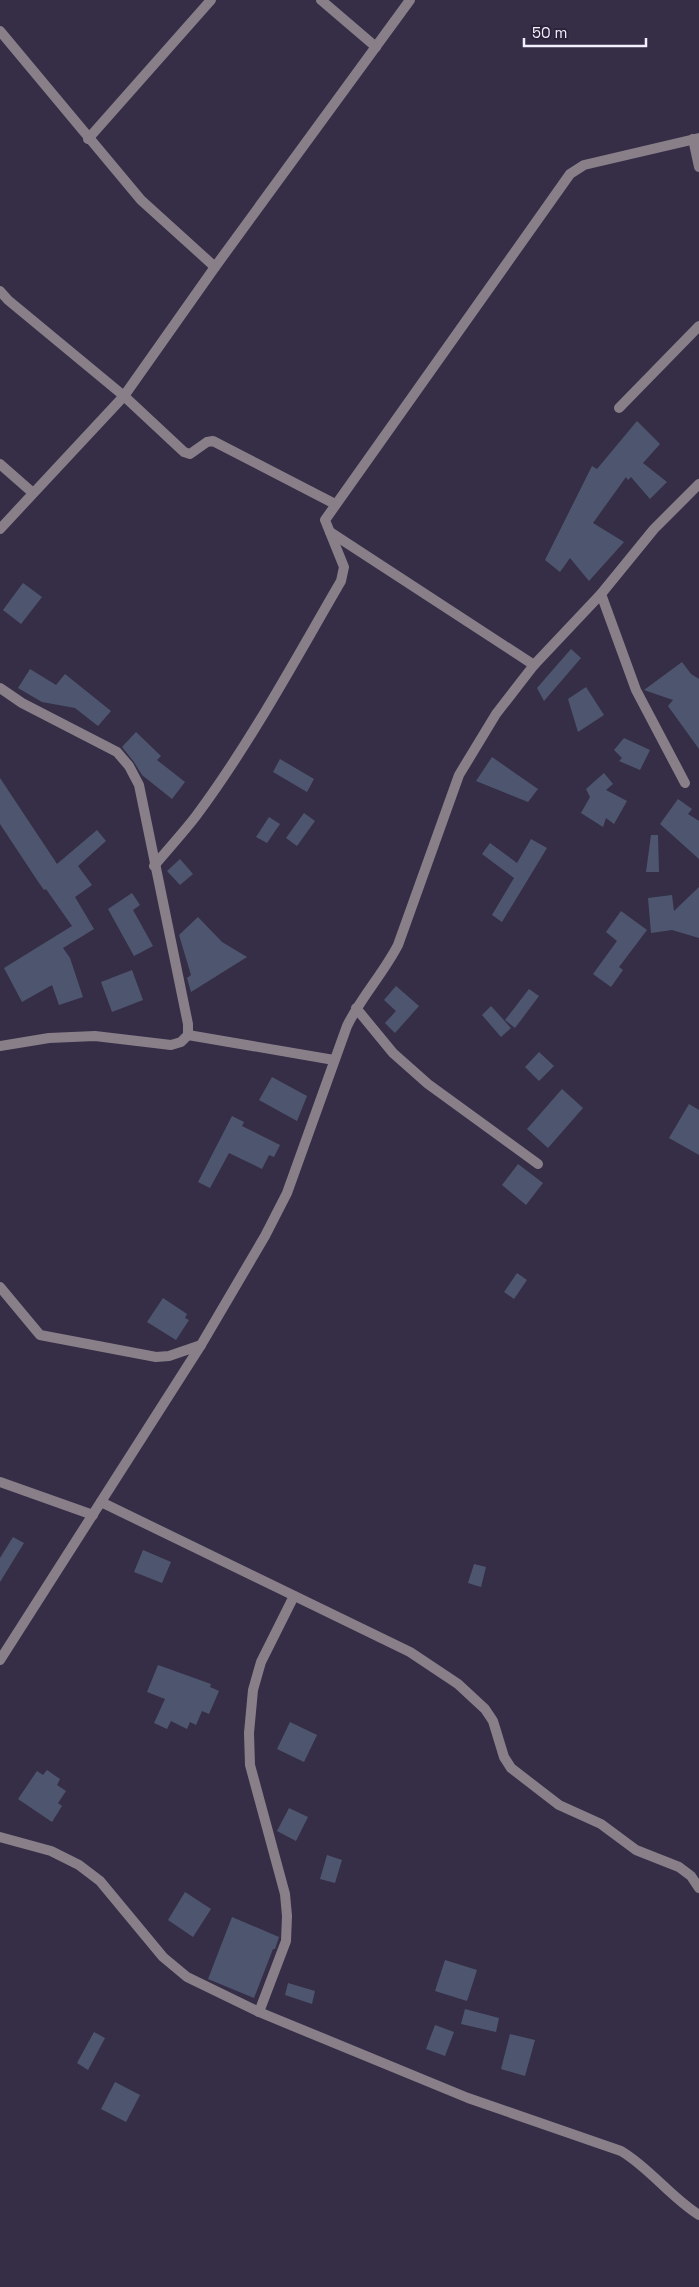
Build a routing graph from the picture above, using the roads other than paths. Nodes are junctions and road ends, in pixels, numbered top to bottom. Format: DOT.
graph roads {
  1 [pos="211,0"];
  2 [pos="321,0"];
  3 [pos="410,0"];
  4 [pos="0,31"];
  5 [pos="376,47"];
  6 [pos="88,139"];
  7 [pos="696,139"];
  8 [pos="699,167"];
  9 [pos="215,267"];
  10 [pos="0,291"];
  11 [pos="699,326"];
  12 [pos="124,396"];
  13 [pos="619,408"];
  14 [pos="0,464"];
  15 [pos="699,484"];
  16 [pos="33,493"];
  17 [pos="335,504"];
  18 [pos="0,529"];
  19 [pos="330,532"];
  20 [pos="601,594"];
  21 [pos="534,665"];
  22 [pos="0,688"];
  23 [pos="685,783"];
  24 [pos="154,866"];
  25 [pos="356,1008"];
  26 [pos="188,1035"];
  27 [pos="0,1046"];
  28 [pos="334,1060"];
  29 [pos="538,1164"];
  30 [pos="0,1287"];
  31 [pos="201,1344"];
  32 [pos="0,1482"];
  33 [pos="101,1502"];
  34 [pos="92,1515"];
  35 [pos="294,1596"];
  36 [pos="0,1660"];
  37 [pos="0,1837"];
  38 [pos="699,1888"];
  39 [pos="259,2012"];
  40 [pos="699,2215"];
  1 -- 6 [label="street"];
  2 -- 5 [label="street"];
  3 -- 5 [label="street"];
  4 -- 6 [label="street"];
  5 -- 9 [label="street"];
  6 -- 9 [label="street"];
  7 -- 8 [label="street"];
  7 -- 17 [label="street"];
  9 -- 12 [label="street"];
  10 -- 12 [label="street"];
  11 -- 13 [label="street"];
  12 -- 16 [label="street"];
  12 -- 17 [label="street"];
  14 -- 16 [label="street"];
  15 -- 20 [label="street"];
  16 -- 18 [label="street"];
  17 -- 19 [label="street"];
  19 -- 21 [label="street"];
  19 -- 24 [label="street"];
  20 -- 21 [label="street"];
  20 -- 23 [label="street"];
  21 -- 25 [label="street"];
  22 -- 24 [label="street"];
  24 -- 26 [label="street"];
  25 -- 28 [label="street"];
  25 -- 29 [label="street"];
  26 -- 27 [label="street"];
  26 -- 28 [label="street"];
  28 -- 31 [label="street"];
  30 -- 31 [label="street"];
  31 -- 33 [label="street"];
  32 -- 34 [label="street"];
  33 -- 34 [label="street"];
  33 -- 35 [label="street"];
  34 -- 36 [label="street"];
  35 -- 38 [label="street"];
  35 -- 39 [label="street"];
  37 -- 39 [label="street"];
  39 -- 40 [label="street"];
}
